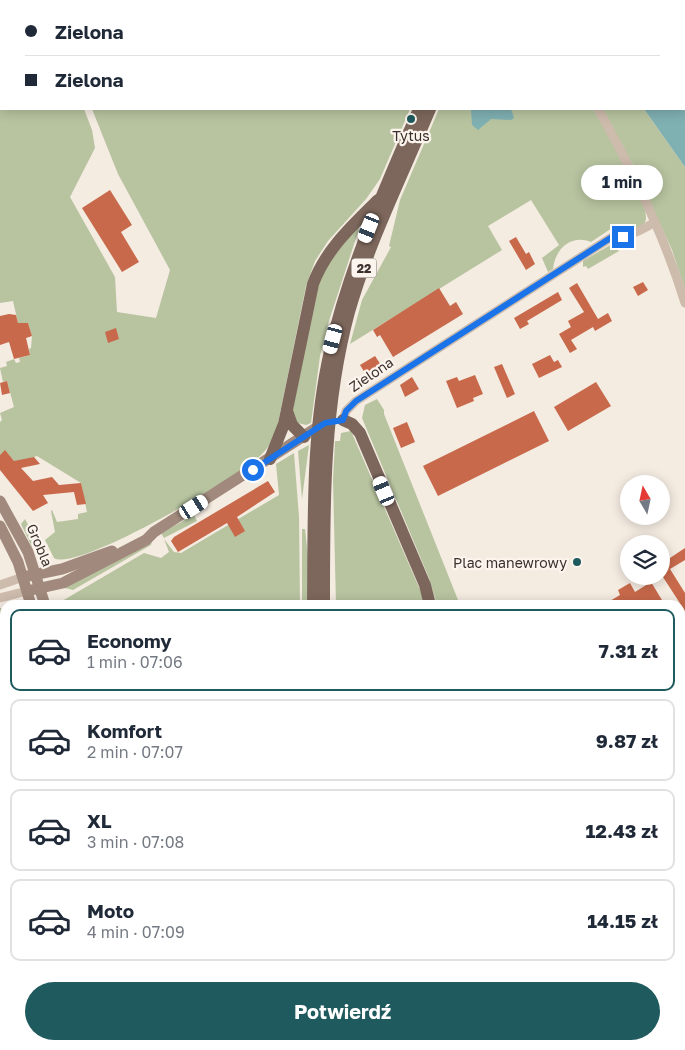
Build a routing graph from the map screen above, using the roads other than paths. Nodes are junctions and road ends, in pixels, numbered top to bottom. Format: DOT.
graph roads {
  1 [pos="419,110"];
  2 [pos="429,110"];
  3 [pos="599,110"];
  4 [pos="392,184"];
  5 [pos="382,196"];
  6 [pos="655,222"];
  7 [pos="685,303"];
  8 [pos="335,352"];
  9 [pos="287,411"];
  10 [pos="343,420"];
  11 [pos="304,437"];
  12 [pos="270,459"];
  13 [pos="320,480"];
  14 [pos="0,500"];
  15 [pos="0,526"];
  16 [pos="154,532"];
  17 [pos="324,565"];
  18 [pos="37,575"];
  19 [pos="23,577"];
  20 [pos="0,586"];
  21 [pos="41,588"];
  22 [pos="27,591"];
  23 [pos="0,598"];
  24 [pos="30,600"];
  25 [pos="44,600"];
  26 [pos="313,600"];
  27 [pos="324,600"];
  28 [pos="328,600"];
  29 [pos="428,600"];
  1 -- 4 [label="main road, 22"];
  2 -- 4 [label="main road, 22"];
  3 -- 6 [label="street"];
  4 -- 5 [label="main road, 22"];
  4 -- 8 [label="main road, 22"];
  5 -- 8 [label="main road, 22"];
  5 -- 9 [label="main road"];
  6 -- 7 [label="street"];
  6 -- 10 [label="street, Zielona"];
  8 -- 13 [label="main road, 22"];
  9 -- 11 [label="main road"];
  9 -- 12 [label="main road"];
  10 -- 11 [label="street"];
  10 -- 29 [label="main road"];
  11 -- 12 [label="street"];
  12 -- 16 [label="street"];
  13 -- 17 [label="main road, 22"];
  13 -- 26 [label="main road, 22"];
  14 -- 18 [label="street, Grobla"];
  15 -- 19 [label="street, Grobla"];
  16 -- 18 [label="street"];
  16 -- 21 [label="street"];
  17 -- 27 [label="main road, 22"];
  17 -- 28 [label="main road"];
  18 -- 19 [label="street"];
  18 -- 21 [label="street, Grobla"];
  19 -- 20 [label="street"];
  19 -- 22 [label="street, Grobla"];
  21 -- 22 [label="street"];
  21 -- 25 [label="street, Grobla"];
  22 -- 23 [label="street"];
  22 -- 24 [label="street, Grobla"];
}
